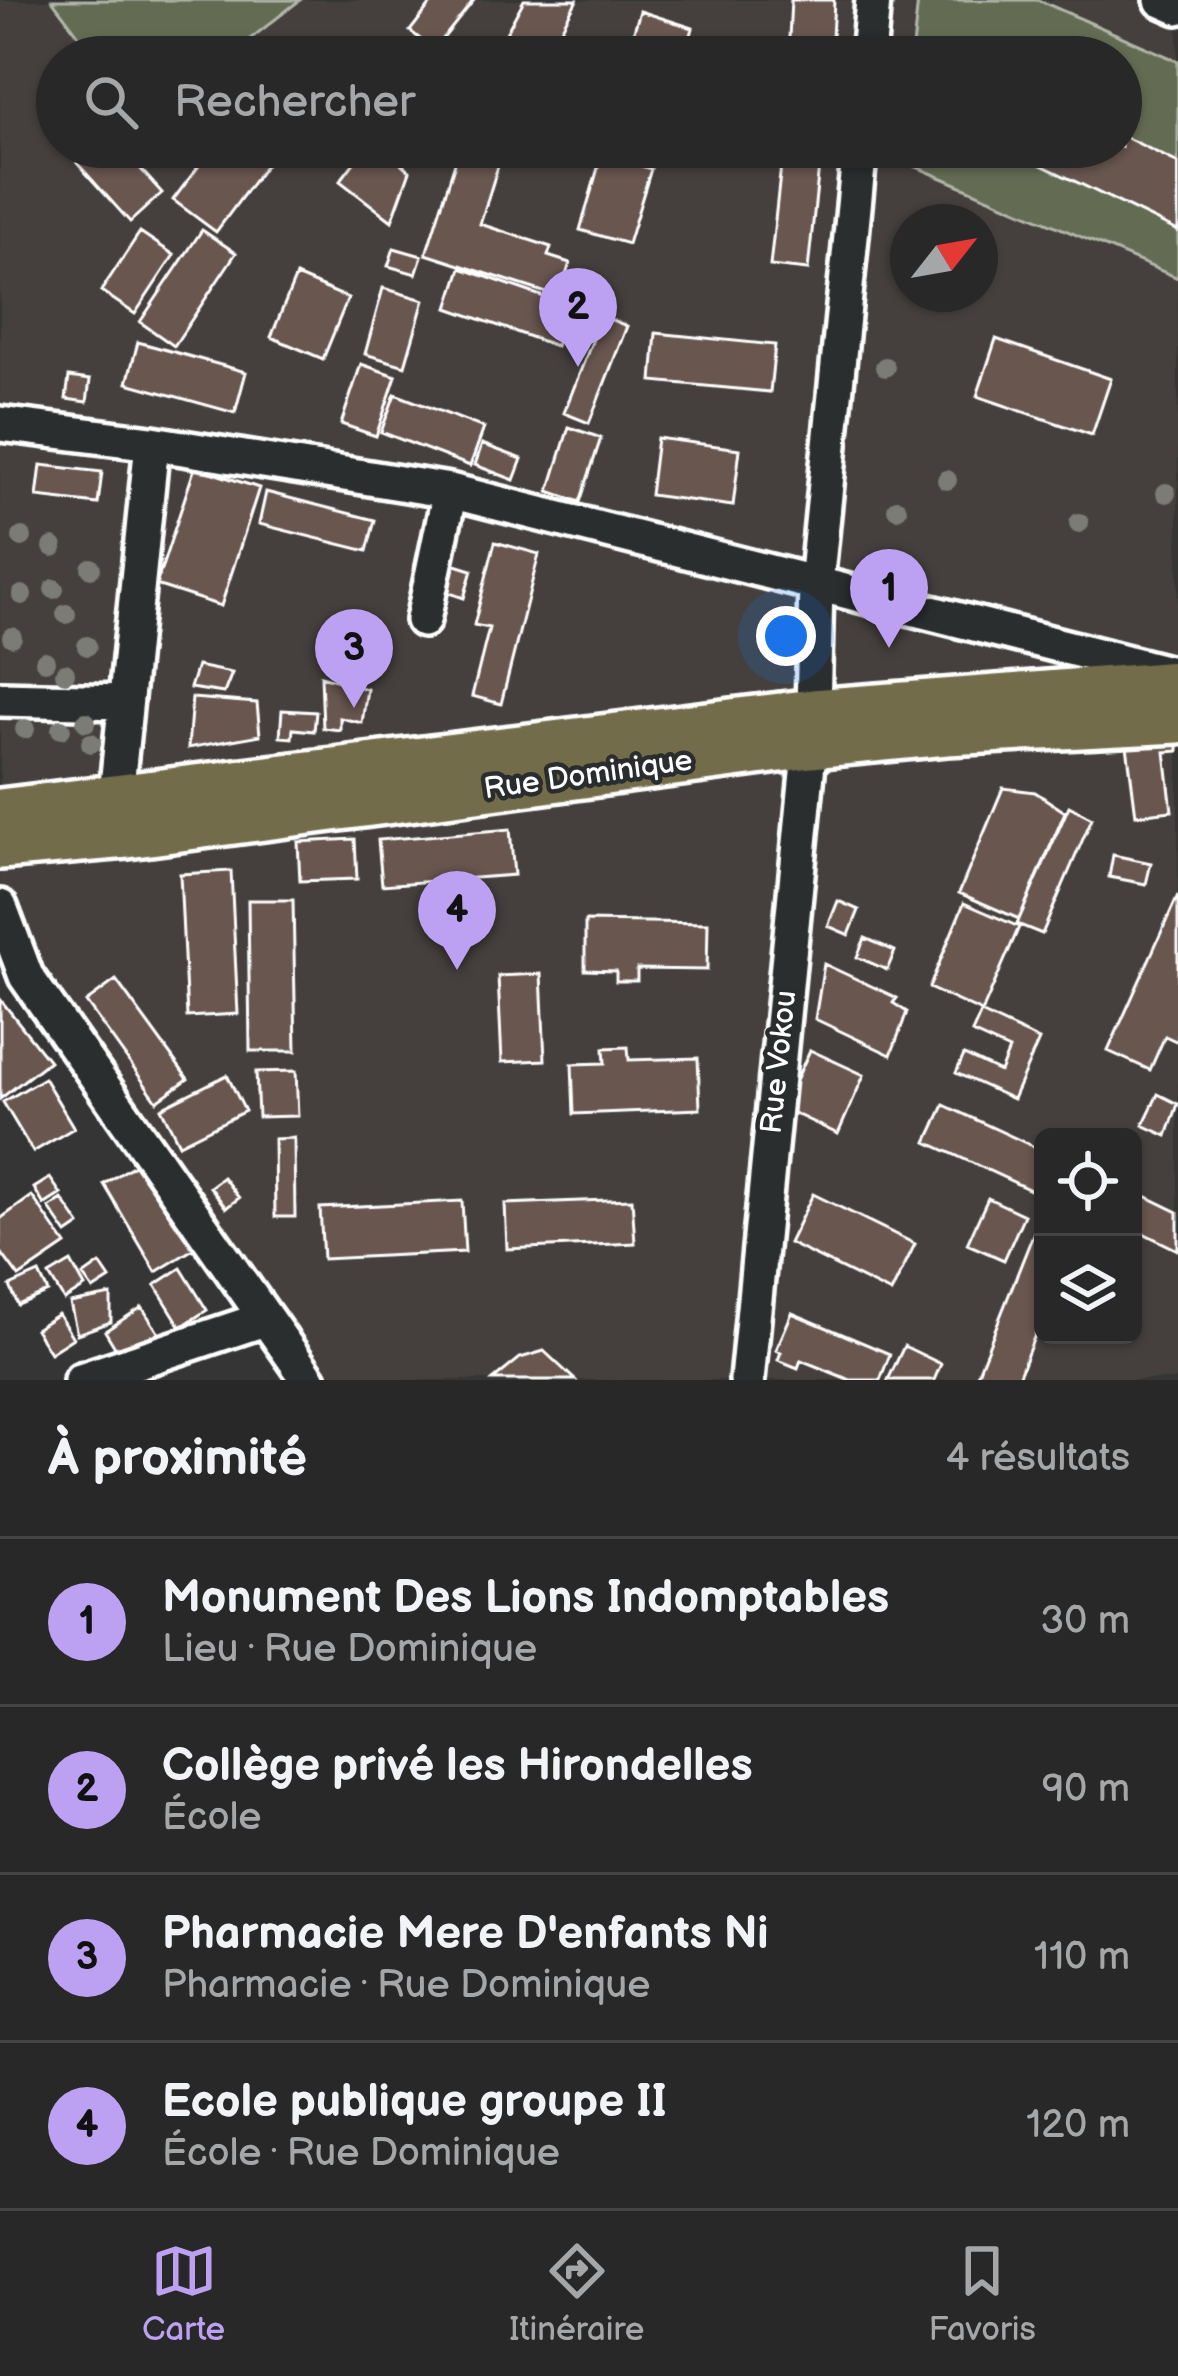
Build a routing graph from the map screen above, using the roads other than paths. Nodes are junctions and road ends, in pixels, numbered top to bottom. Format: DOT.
graph roads {
  1 [pos="873,0"];
  2 [pos="1162,0"];
  3 [pos="1178,7"];
  4 [pos="870,36"];
  5 [pos="858,168"];
  6 [pos="0,424"];
  7 [pos="152,443"];
  8 [pos="450,491"];
  9 [pos="816,584"];
  10 [pos="423,620"];
  11 [pos="1178,675"];
  12 [pos="1178,685"];
  13 [pos="0,699"];
  14 [pos="124,702"];
  15 [pos="1080,708"];
  16 [pos="1178,720"];
  17 [pos="812,728"];
  18 [pos="0,812"];
  19 [pos="121,815"];
  20 [pos="0,846"];
  21 [pos="0,907"];
  22 [pos="264,1319"];
  23 [pos="81,1380"];
  24 [pos="309,1380"];
  25 [pos="747,1380"];
  1 -- 4 [label="street"];
  2 -- 3 [label="street"];
  5 -- 9 [label="street, Rue Vokou"];
  6 -- 7 [label="street"];
  7 -- 8 [label="street"];
  7 -- 14 [label="street"];
  8 -- 9 [label="street"];
  8 -- 10 [label="street"];
  9 -- 11 [label="street"];
  9 -- 17 [label="street, Rue Vokou"];
  12 -- 15 [label="main road, Rue Dominique"];
  13 -- 14 [label="street"];
  14 -- 19 [label="street"];
  15 -- 16 [label="main road, Rue Dominique"];
  15 -- 17 [label="main road, Rue Dominique"];
  17 -- 19 [label="main road, Rue Dominique"];
  17 -- 25 [label="street, Rue Vokou"];
  18 -- 19 [label="main road, Rue Dominique"];
  19 -- 20 [label="main road, Rue Dominique"];
  21 -- 22 [label="street"];
  22 -- 23 [label="street"];
  22 -- 24 [label="street"];
}
